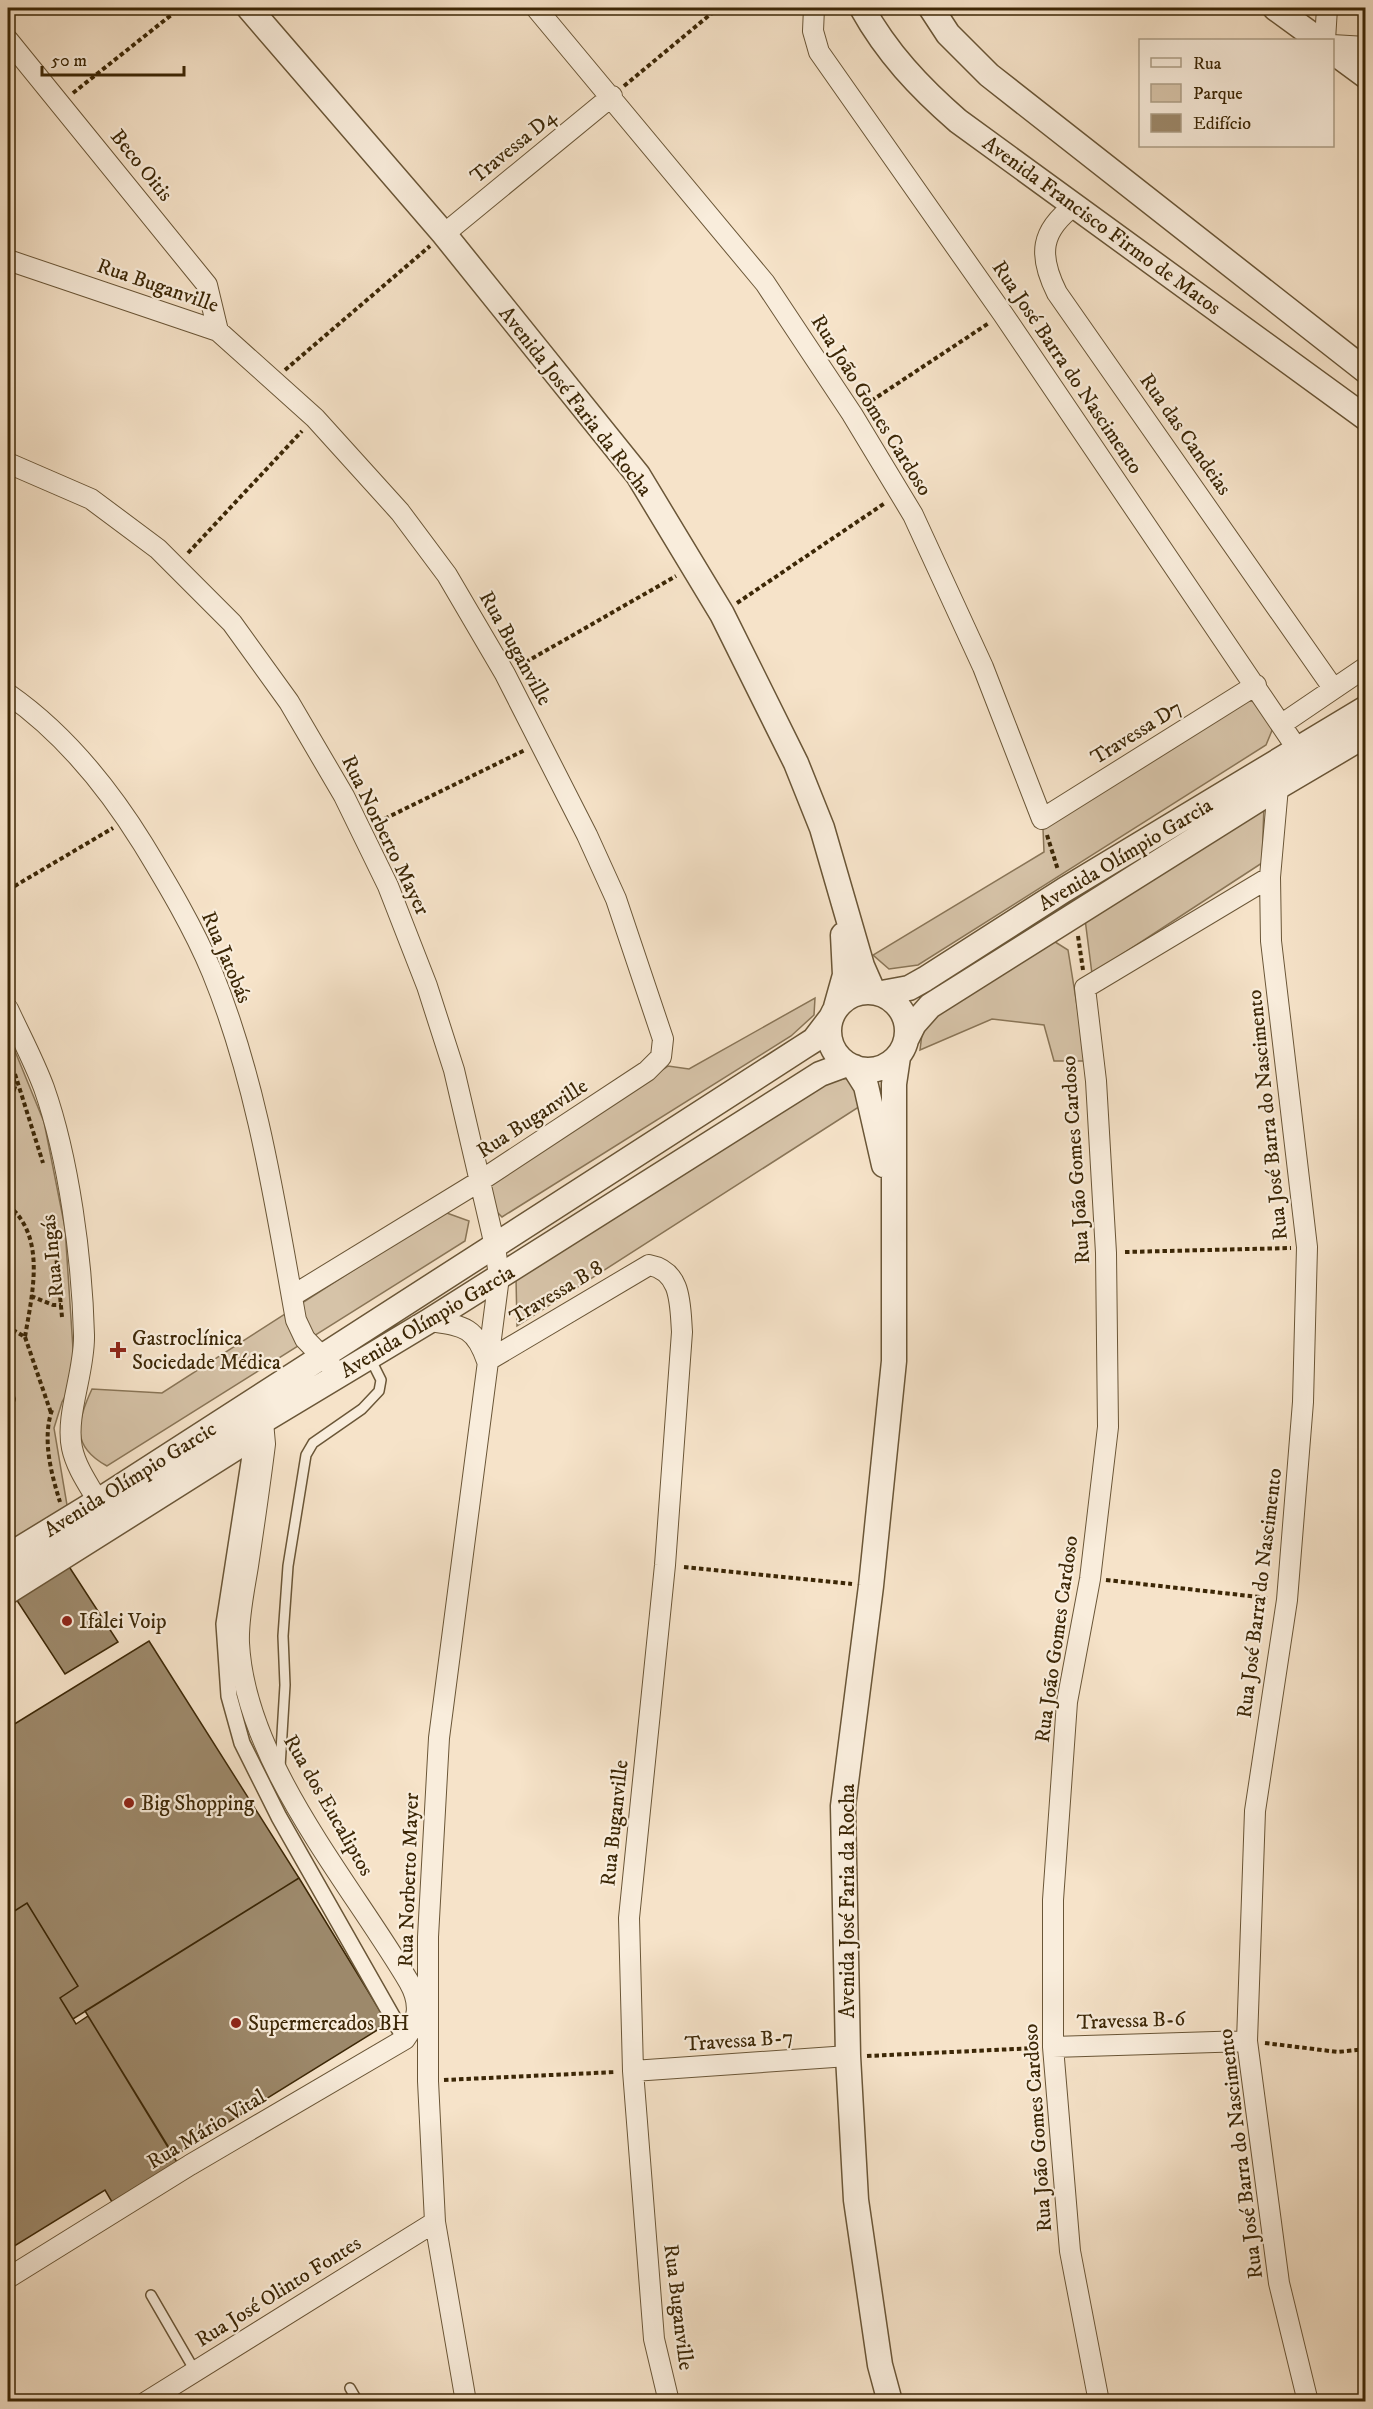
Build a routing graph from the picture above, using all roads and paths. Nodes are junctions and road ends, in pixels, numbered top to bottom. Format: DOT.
graph roads {
  1 [pos="180,8"];
  2 [pos="249,8"];
  3 [pos="536,8"];
  4 [pos="718,8"];
  5 [pos="814,8"];
  6 [pos="862,8"];
  7 [pos="930,8"];
  8 [pos="1275,8"];
  9 [pos="1327,8"];
  10 [pos="1318,39"];
  11 [pos="1324,39"];
  12 [pos="8,40"];
  13 [pos="1334,45"];
  14 [pos="1365,47"];
  15 [pos="1334,53"];
  16 [pos="1365,76"];
  17 [pos="612,96"];
  18 [pos="61,103"];
  19 [pos="1076,205"];
  20 [pos="444,234"];
  21 [pos="8,260"];
  22 [pos="1003,314"];
  23 [pos="218,331"];
  24 [pos="1365,371"];
  25 [pos="273,380"];
  26 [pos="852,414"];
  27 [pos="315,418"];
  28 [pos="1365,418"];
  29 [pos="8,463"];
  30 [pos="900,493"];
  31 [pos="175,566"];
  32 [pos="694,566"];
  33 [pos="722,614"];
  34 [pos="1365,667"];
  35 [pos="505,674"];
  36 [pos="1256,685"];
  37 [pos="1333,687"];
  38 [pos="8,694"];
  39 [pos="1365,708"];
  40 [pos="1282,724"];
  41 [pos="1365,735"];
  42 [pos="540,743"];
  43 [pos="1298,750"];
  44 [pos="1278,787"];
  45 [pos="1042,819"];
  46 [pos="128,820"];
  47 [pos="361,830"];
  48 [pos="1270,877"];
  49 [pos="837,879"];
  50 [pos="8,890"];
  51 [pos="1064,890"];
  52 [pos="1075,914"];
  53 [pos="1085,988"];
  54 [pos="878,992"];
  55 [pos="8,1009"];
  56 [pos="833,1013"];
  57 [pos="902,1048"];
  58 [pos="11,1063"];
  59 [pos="850,1066"];
  60 [pos="15,1074"];
  61 [pos="8,1105"];
  62 [pos="46,1173"];
  63 [pos="480,1182"];
  64 [pos="8,1205"];
  65 [pos="15,1213"];
  66 [pos="53,1217"];
  67 [pos="8,1221"];
  68 [pos="894,1221"];
  69 [pos="495,1246"];
  70 [pos="1307,1247"];
  71 [pos="1106,1253"];
  72 [pos="649,1265"];
  73 [pos="499,1277"];
  74 [pos="31,1296"];
  75 [pos="292,1296"];
  76 [pos="61,1305"];
  77 [pos="429,1321"];
  78 [pos="63,1327"];
  79 [pos="8,1328"];
  80 [pos="25,1337"];
  81 [pos="369,1356"];
  82 [pos="321,1358"];
  83 [pos="487,1360"];
  84 [pos="341,1373"];
  85 [pos="8,1383"];
  86 [pos="54,1406"];
  87 [pos="257,1412"];
  88 [pos="51,1414"];
  89 [pos="8,1425"];
  90 [pos="98,1501"];
  91 [pos="62,1509"];
  92 [pos="8,1556"];
  93 [pos="665,1565"];
  94 [pos="1090,1579"];
  95 [pos="8,1581"];
  96 [pos="871,1586"];
  97 [pos="8,1597"];
  98 [pos="1287,1600"];
  99 [pos="280,1772"];
  100 [pos="428,1936"];
  101 [pos="398,1963"];
  102 [pos="405,2039"];
  103 [pos="1247,2041"];
  104 [pos="1053,2047"];
  105 [pos="1365,2049"];
  106 [pos="848,2056"];
  107 [pos="428,2058"];
  108 [pos="633,2071"];
  109 [pos="428,2080"];
  110 [pos="435,2222"];
  111 [pos="8,2278"];
  112 [pos="151,2295"];
  113 [pos="195,2371"];
  114 [pos="350,2388"];
  115 [pos="146,2402"];
  116 [pos="358,2402"];
  117 [pos="466,2402"];
  118 [pos="669,2402"];
  119 [pos="890,2402"];
  120 [pos="1099,2402"];
  121 [pos="1308,2402"];
  1 -- 18 [label="path"];
  2 -- 20 [label="street, Avenida José Faria da Rocha"];
  3 -- 17 [label="street, Rua João Gomes Cardoso"];
  4 -- 17 [label="path"];
  5 -- 22 [label="street, Rua José Barra do Nascimento"];
  6 -- 19 [label="street, Avenida Francisco Firmo de Matos"];
  7 -- 24 [label="street, Avenida Francisco Firmo de Matos"];
  8 -- 10 [label="street"];
  9 -- 11 [label="street"];
  12 -- 18 [label="street, Beco Oitis"];
  13 -- 14 [label="street"];
  15 -- 16 [label="street"];
  17 -- 20 [label="street, Travessa D4"];
  17 -- 26 [label="street, Rua João Gomes Cardoso"];
  18 -- 23 [label="street, Beco Oitis"];
  19 -- 28 [label="street, Avenida Francisco Firmo de Matos"];
  19 -- 37 [label="street, Rua das Candeias"];
  20 -- 25 [label="path"];
  20 -- 32 [label="street, Avenida José Faria da Rocha"];
  21 -- 23 [label="street, Rua Buganville"];
  22 -- 26 [label="path"];
  22 -- 36 [label="street, Rua José Barra do Nascimento"];
  23 -- 25 [label="street, Rua Buganville"];
  25 -- 27 [label="street, Rua Buganville"];
  26 -- 30 [label="street, Rua João Gomes Cardoso"];
  27 -- 31 [label="path"];
  27 -- 35 [label="street, Rua Buganville"];
  29 -- 31 [label="street, Rua Norberto Mayer"];
  30 -- 33 [label="path"];
  30 -- 45 [label="street, Rua João Gomes Cardoso"];
  31 -- 47 [label="street, Rua Norberto Mayer"];
  32 -- 33 [label="street, Avenida José Faria da Rocha"];
  32 -- 35 [label="path"];
  33 -- 49 [label="street, Avenida José Faria da Rocha"];
  34 -- 37 [label="street"];
  35 -- 42 [label="street, Rua Buganville"];
  36 -- 40 [label="street, Rua José Barra do Nascimento"];
  36 -- 45 [label="street, Travessa D7"];
  37 -- 40 [label="street"];
  38 -- 46 [label="street, Rua Jatobás"];
  39 -- 43 [label="street, Avenida Olímpio Garcia"];
  40 -- 43 [label="street, Rua José Barra do Nascimento"];
  41 -- 44 [label="street, Avenida Olímpio Garcia"];
  42 -- 47 [label="path"];
  42 -- 63 [label="street, Rua Buganville"];
  43 -- 51 [label="street, Avenida Olímpio Garcia"];
  44 -- 48 [label="street, Rua José Barra do Nascimento"];
  44 -- 52 [label="street, Avenida Olímpio Garcia"];
  45 -- 51 [label="path"];
  46 -- 50 [label="path"];
  46 -- 75 [label="street, Rua Jatobás"];
  47 -- 63 [label="street, Rua Norberto Mayer"];
  48 -- 53 [label="street"];
  48 -- 70 [label="street, Rua José Barra do Nascimento"];
  49 -- 54 [label="street, Avenida José Faria da Rocha"];
  49 -- 56 [label="street, Avenida José Faria da Rocha"];
  51 -- 54 [label="street, Avenida Olímpio Garcia"];
  52 -- 53 [label="path"];
  52 -- 57 [label="street, Avenida Olímpio Garcia"];
  53 -- 71 [label="street, Rua João Gomes Cardoso"];
  54 -- 56 [label="street"];
  54 -- 57 [label="street"];
  55 -- 90 [label="street, Rua Ingás"];
  56 -- 59 [label="street"];
  56 -- 69 [label="street, Avenida Olímpio Garcia"];
  57 -- 59 [label="street"];
  57 -- 68 [label="street, Avenida José Faria da Rocha"];
  58 -- 60 [label="path"];
  59 -- 68 [label="street, Avenida José Faria da Rocha"];
  59 -- 73 [label="street, Avenida Olímpio Garcia"];
  60 -- 61 [label="path"];
  60 -- 62 [label="path"];
  63 -- 69 [label="street, Rua Norberto Mayer"];
  63 -- 75 [label="street"];
  64 -- 65 [label="path"];
  65 -- 67 [label="path"];
  65 -- 74 [label="path"];
  66 -- 76 [label="path"];
  68 -- 96 [label="street, Avenida José Faria da Rocha"];
  69 -- 73 [label="street, Rua Norberto Mayer"];
  69 -- 82 [label="street, Avenida Olímpio Garcia"];
  70 -- 71 [label="path"];
  70 -- 98 [label="street, Rua José Barra do Nascimento"];
  71 -- 94 [label="street, Rua João Gomes Cardoso"];
  72 -- 83 [label="street, Travessa B 8"];
  72 -- 93 [label="street, Rua Buganville"];
  73 -- 77 [label="street, Avenida Olímpio Garcia"];
  73 -- 83 [label="street, Rua Norberto Mayer"];
  74 -- 76 [label="path"];
  74 -- 80 [label="path"];
  75 -- 82 [label="street, Rua Jatobás"];
  76 -- 78 [label="path"];
  77 -- 81 [label="street, Avenida Olímpio Garcia"];
  77 -- 83 [label="street"];
  79 -- 80 [label="path"];
  80 -- 88 [label="path"];
  81 -- 84 [label="street, Avenida Olímpio Garcia"];
  81 -- 99 [label="lane"];
  82 -- 84 [label="street, Rua Jatobás"];
  82 -- 87 [label="street, Avenida Olímpio Garcia"];
  83 -- 100 [label="street, Rua Norberto Mayer"];
  84 -- 87 [label="street, Avenida Olímpio Garcia"];
  85 -- 89 [label="path"];
  86 -- 88 [label="path"];
  87 -- 90 [label="street, Avenida Olímpio Garcic"];
  87 -- 95 [label="street, Avenida Olímpio Garcia"];
  87 -- 99 [label="street, Rua dos Eucaliptos"];
  88 -- 91 [label="path"];
  90 -- 92 [label="street, Avenida Olímpio Garcic"];
  93 -- 96 [label="path"];
  93 -- 108 [label="street, Rua Buganville"];
  94 -- 98 [label="path"];
  94 -- 104 [label="street, Rua João Gomes Cardoso"];
  96 -- 106 [label="street, Avenida José Faria da Rocha"];
  97 -- 102 [label="street"];
  98 -- 103 [label="street, Rua José Barra do Nascimento"];
  99 -- 101 [label="street, Rua dos Eucaliptos"];
  100 -- 101 [label="street"];
  100 -- 107 [label="street, Rua Norberto Mayer"];
  101 -- 102 [label="street, Rua dos Eucaliptos"];
  102 -- 107 [label="street"];
  102 -- 111 [label="street, Rua Mário Vital"];
  103 -- 104 [label="street, Travessa B-6"];
  103 -- 105 [label="path"];
  103 -- 121 [label="street, Rua José Barra do Nascimento"];
  104 -- 106 [label="path"];
  104 -- 120 [label="street, Rua João Gomes Cardoso"];
  106 -- 108 [label="street, Travessa B-7"];
  106 -- 119 [label="street, Avenida José Faria da Rocha"];
  107 -- 109 [label="street, Rua Norberto Mayer"];
  108 -- 109 [label="path"];
  108 -- 118 [label="street, Rua Buganville"];
  109 -- 110 [label="street, Rua Norberto Mayer"];
  110 -- 113 [label="street, Rua José Olinto Fontes"];
  110 -- 117 [label="street, Rua Norberto Mayer"];
  112 -- 113 [label="lane"];
  113 -- 115 [label="street, Rua José Olinto Fontes"];
  114 -- 116 [label="lane"];
}
